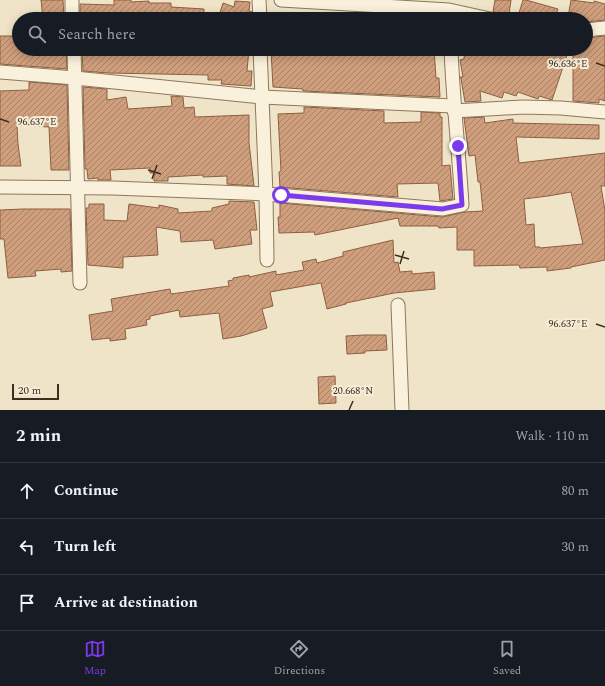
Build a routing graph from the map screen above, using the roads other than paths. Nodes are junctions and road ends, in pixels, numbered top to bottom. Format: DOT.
graph roads {
  1 [pos="72,0"];
  2 [pos="259,0"];
  3 [pos="281,0"];
  4 [pos="449,10"];
  5 [pos="72,12"];
  6 [pos="260,12"];
  7 [pos="605,28"];
  8 [pos="593,29"];
  9 [pos="74,56"];
  10 [pos="260,56"];
  11 [pos="451,56"];
  12 [pos="0,72"];
  13 [pos="75,78"];
  14 [pos="262,97"];
  15 [pos="454,109"];
  16 [pos="605,112"];
  17 [pos="0,187"];
  18 [pos="78,188"];
  19 [pos="266,194"];
  20 [pos="267,260"];
  21 [pos="80,282"];
  22 [pos="398,305"];
  23 [pos="402,410"];
  1 -- 5 [label="street"];
  2 -- 6 [label="street"];
  3 -- 4 [label="street"];
  7 -- 8 [label="street"];
  9 -- 13 [label="street"];
  10 -- 14 [label="street"];
  11 -- 15 [label="street"];
  12 -- 13 [label="street"];
  13 -- 14 [label="street"];
  13 -- 18 [label="street"];
  14 -- 15 [label="street"];
  14 -- 19 [label="street"];
  15 -- 16 [label="street"];
  15 -- 19 [label="street"];
  17 -- 18 [label="street"];
  18 -- 19 [label="street"];
  18 -- 21 [label="street"];
  19 -- 20 [label="street"];
  22 -- 23 [label="street"];
}
